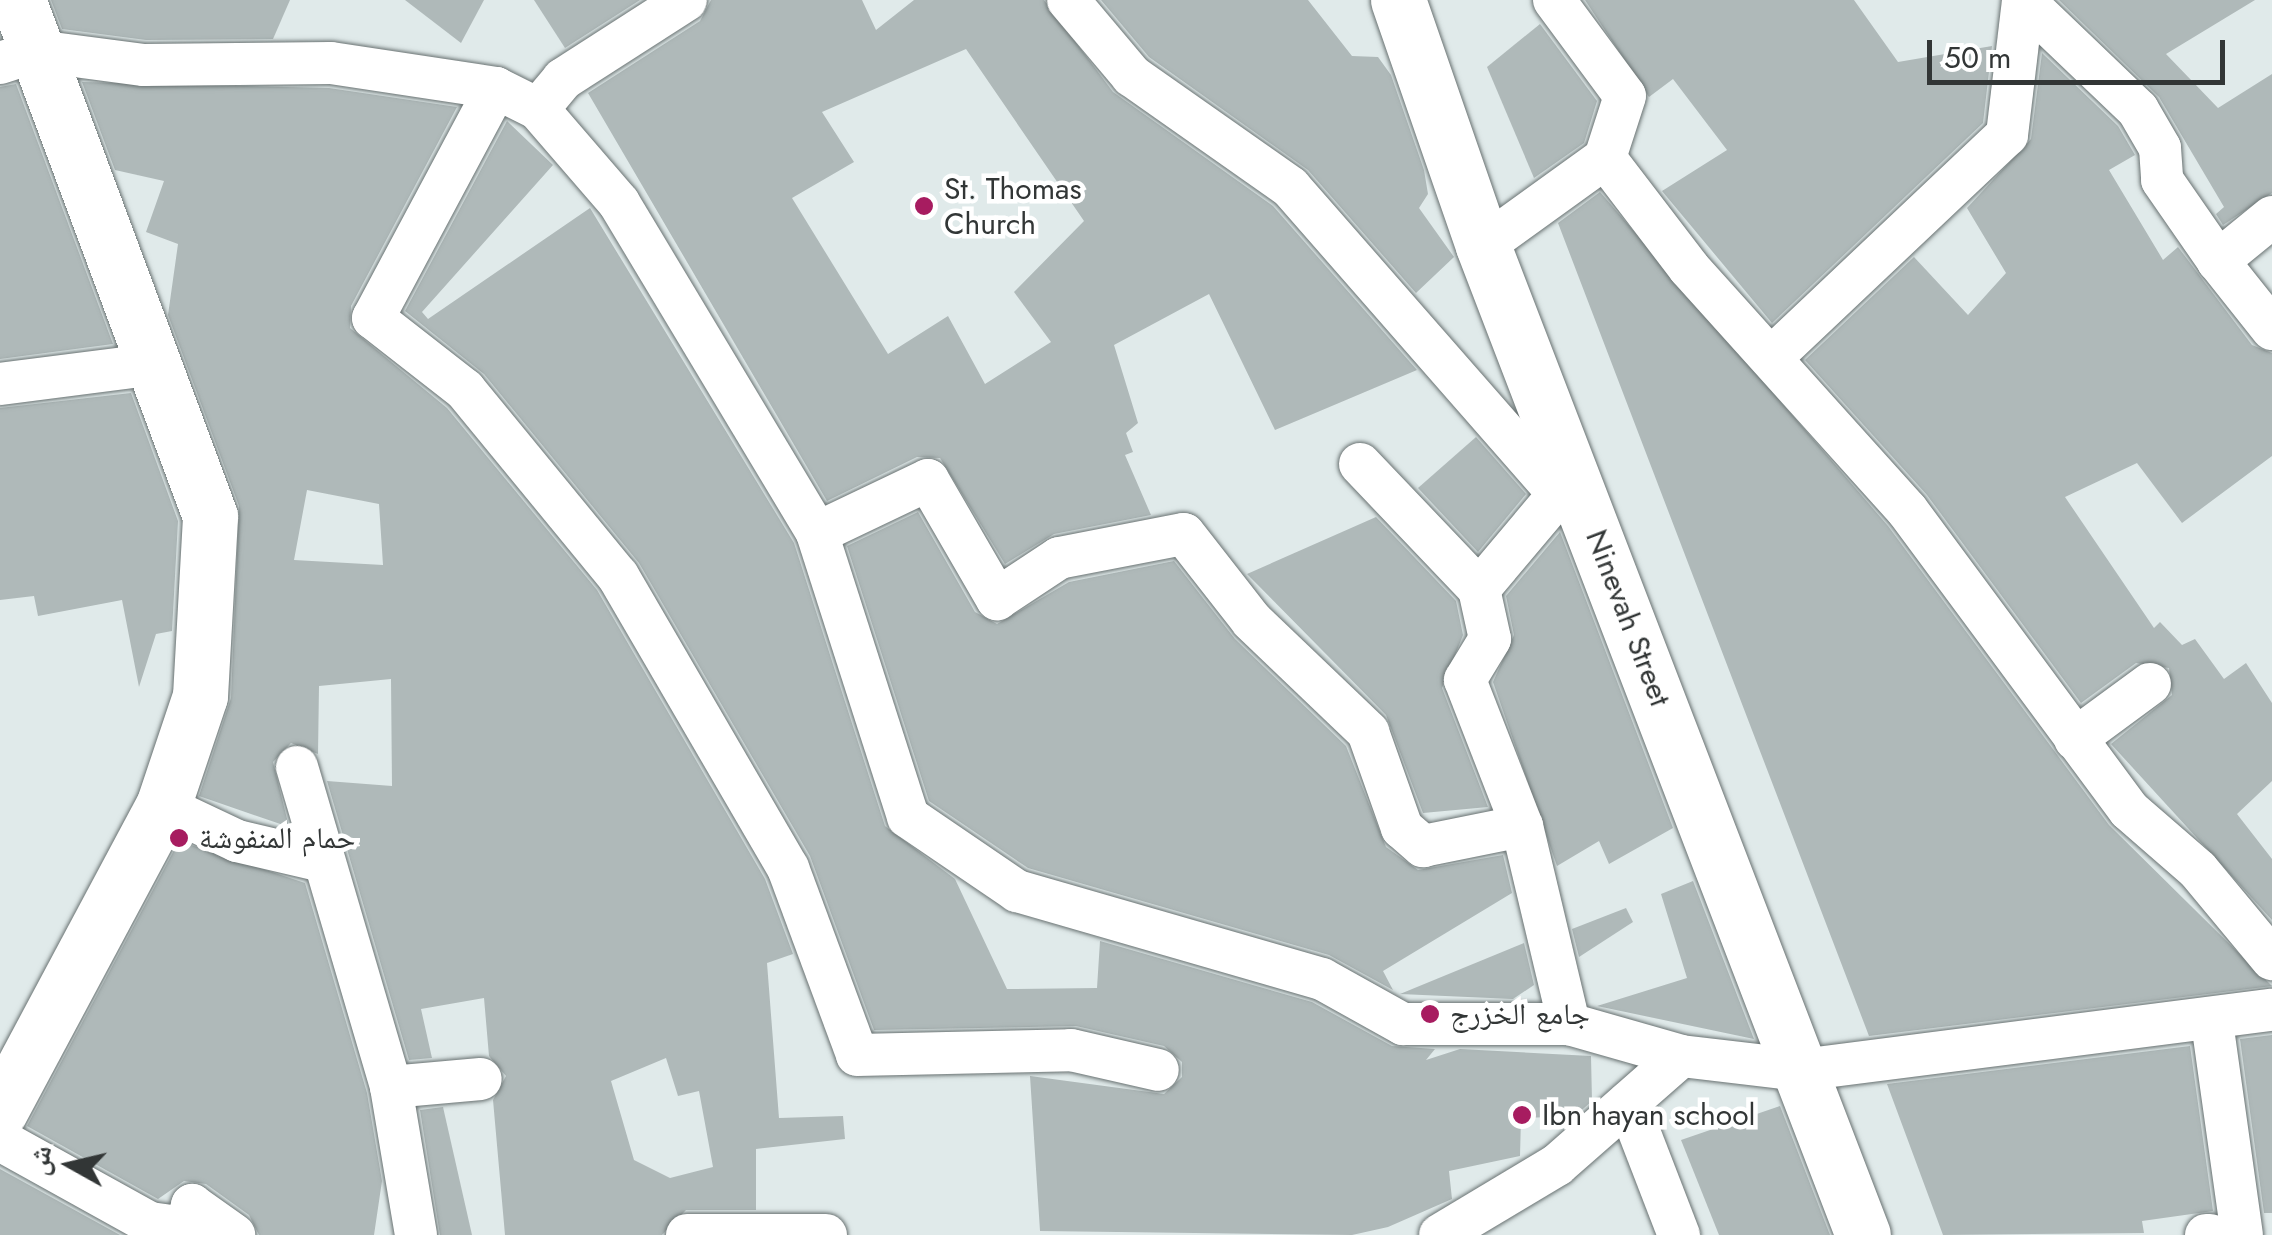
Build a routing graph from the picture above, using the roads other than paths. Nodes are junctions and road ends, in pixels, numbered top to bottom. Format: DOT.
graph roads {
  1 [pos="18,0"];
  2 [pos="686,0"];
  3 [pos="1398,0"];
  4 [pos="1554,0"];
  5 [pos="2023,0"];
  6 [pos="1074,2"];
  7 [pos="18,57"];
  8 [pos="496,88"];
  9 [pos="538,109"];
  10 [pos="1605,158"];
  11 [pos="2272,218"];
  12 [pos="1483,246"];
  13 [pos="2218,261"];
  14 [pos="2272,329"];
  15 [pos="1773,356"];
  16 [pos="158,364"];
  17 [pos="0,384"];
  18 [pos="1360,464"];
  19 [pos="1570,496"];
  20 [pos="817,533"];
  21 [pos="1479,588"];
  22 [pos="2150,684"];
  23 [pos="2075,739"];
  24 [pos="297,768"];
  25 [pos="163,806"];
  26 [pos="1522,826"];
  27 [pos="322,861"];
  28 [pos="2272,960"];
  29 [pos="2272,1010"];
  30 [pos="2212,1022"];
  31 [pos="1569,1024"];
  32 [pos="1681,1056"];
  33 [pos="1158,1070"];
  34 [pos="1801,1070"];
  35 [pos="481,1079"];
  36 [pos="391,1087"];
  37 [pos="1628,1102"];
  38 [pos="0,1111"];
  39 [pos="0,1140"];
  40 [pos="2272,1230"];
  41 [pos="776,1232"];
  42 [pos="234,1235"];
  43 [pos="416,1235"];
  44 [pos="686,1235"];
  45 [pos="826,1235"];
  46 [pos="1440,1235"];
  47 [pos="1680,1235"];
  48 [pos="1863,1235"];
  49 [pos="2242,1235"];
  50 [pos="2249,1235"];
  1 -- 7 [label="main road"];
  2 -- 9 [label="street"];
  3 -- 12 [label="main road, Ninevah Street"];
  4 -- 10 [label="street"];
  5 -- 13 [label="street"];
  5 -- 15 [label="street"];
  6 -- 19 [label="street"];
  7 -- 8 [label="street"];
  7 -- 16 [label="main road"];
  8 -- 9 [label="street"];
  8 -- 33 [label="street"];
  9 -- 20 [label="street"];
  10 -- 12 [label="street"];
  10 -- 15 [label="street"];
  11 -- 13 [label="street"];
  12 -- 19 [label="main road, Ninevah Street"];
  13 -- 14 [label="street"];
  15 -- 23 [label="street"];
  16 -- 17 [label="street"];
  16 -- 25 [label="main road"];
  18 -- 21 [label="street"];
  19 -- 21 [label="street"];
  19 -- 34 [label="main road, Ninevah Street"];
  20 -- 26 [label="street"];
  20 -- 31 [label="street"];
  21 -- 26 [label="street"];
  22 -- 23 [label="street"];
  23 -- 28 [label="street"];
  24 -- 27 [label="street"];
  25 -- 27 [label="street"];
  25 -- 38 [label="main road"];
  26 -- 31 [label="street"];
  27 -- 36 [label="street"];
  29 -- 30 [label="street"];
  30 -- 34 [label="street"];
  30 -- 49 [label="street"];
  31 -- 32 [label="street"];
  32 -- 34 [label="street"];
  32 -- 37 [label="street"];
  34 -- 48 [label="main road, Ninevah Street"];
  35 -- 36 [label="street"];
  36 -- 43 [label="street"];
  37 -- 46 [label="street"];
  37 -- 47 [label="street"];
  39 -- 42 [label="street"];
  40 -- 50 [label="street"];
  41 -- 44 [label="street"];
  41 -- 45 [label="street"];
}
